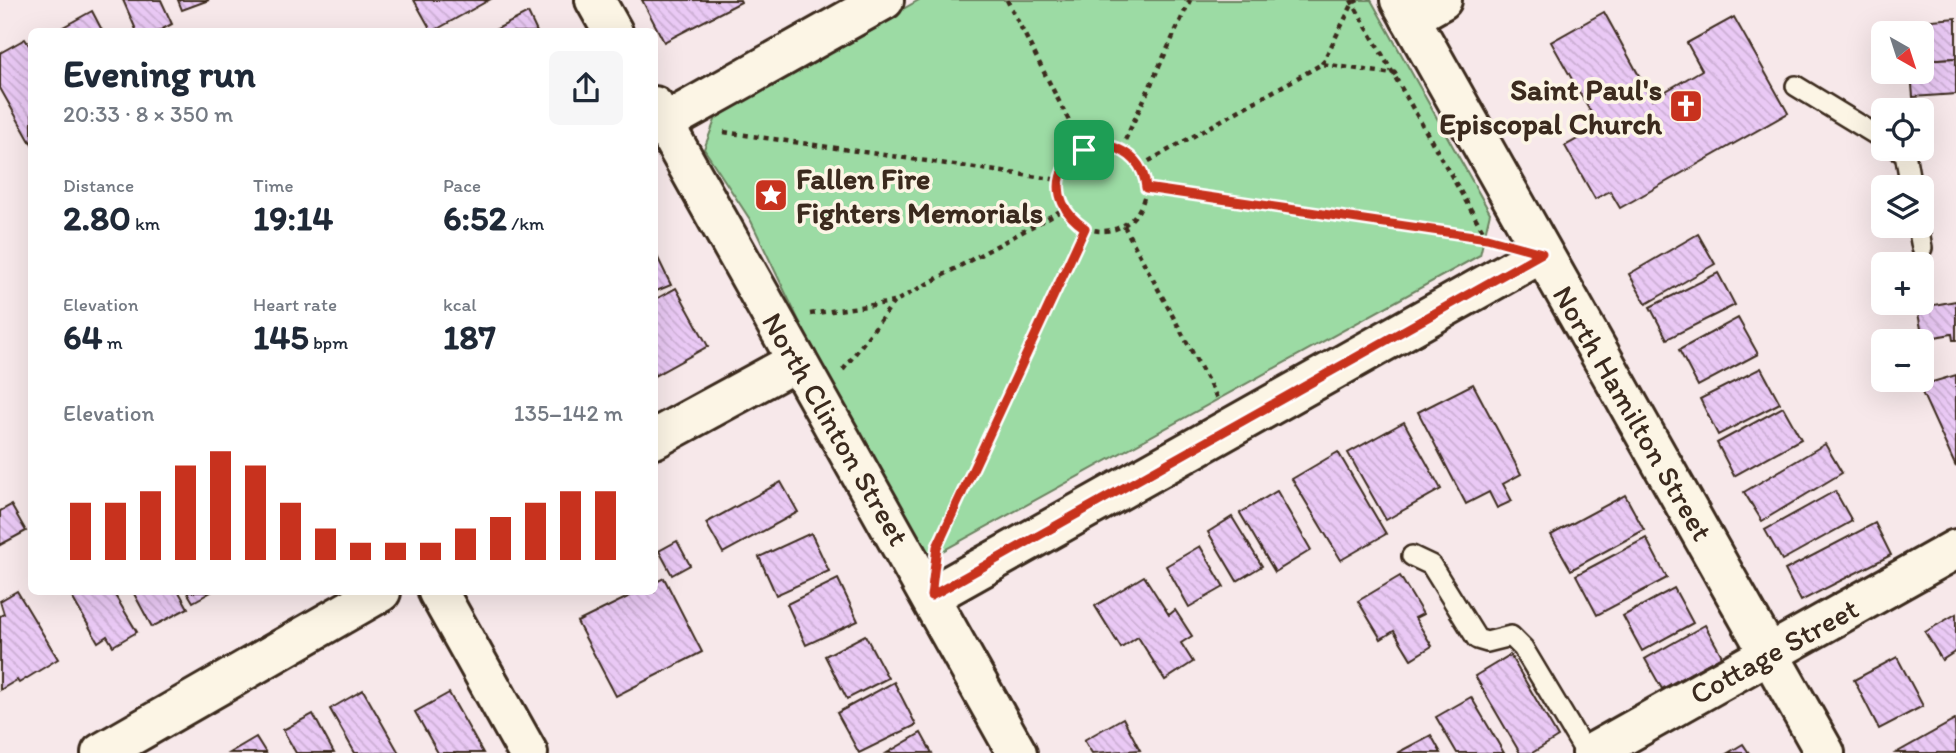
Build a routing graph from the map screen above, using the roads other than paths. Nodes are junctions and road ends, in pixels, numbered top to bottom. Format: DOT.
graph roads {
  1 [pos="595,0"];
  2 [pos="884,0"];
  3 [pos="1417,6"];
  4 [pos="611,28"];
  5 [pos="1796,86"];
  6 [pos="659,114"];
  7 [pos="1871,132"];
  8 [pos="1920,238"];
  9 [pos="1922,248"];
  10 [pos="1542,253"];
  11 [pos="797,361"];
  12 [pos="658,437"];
  13 [pos="1956,549"];
  14 [pos="1412,556"];
  15 [pos="376,595"];
  16 [pos="440,595"];
  17 [pos="931,596"];
  18 [pos="1770,654"];
  19 [pos="101,753"];
  20 [pos="528,753"];
  21 [pos="1017,753"];
  22 [pos="1586,753"];
  23 [pos="1592,753"];
  24 [pos="1825,753"];
  1 -- 4 [label="street"];
  2 -- 6 [label="street"];
  3 -- 10 [label="street, North Hamilton Street"];
  5 -- 7 [label="lane"];
  6 -- 11 [label="street, North Clinton Street"];
  8 -- 9 [label="lane"];
  10 -- 17 [label="street"];
  10 -- 18 [label="street, North Hamilton Street"];
  11 -- 12 [label="street"];
  11 -- 17 [label="street, North Clinton Street"];
  13 -- 18 [label="street, Cottage Street"];
  14 -- 22 [label="lane"];
  15 -- 19 [label="street"];
  16 -- 20 [label="street"];
  17 -- 21 [label="street, North Clinton Street"];
  18 -- 23 [label="street, Cottage Street"];
  18 -- 24 [label="street, North Hamilton Street"];
}
